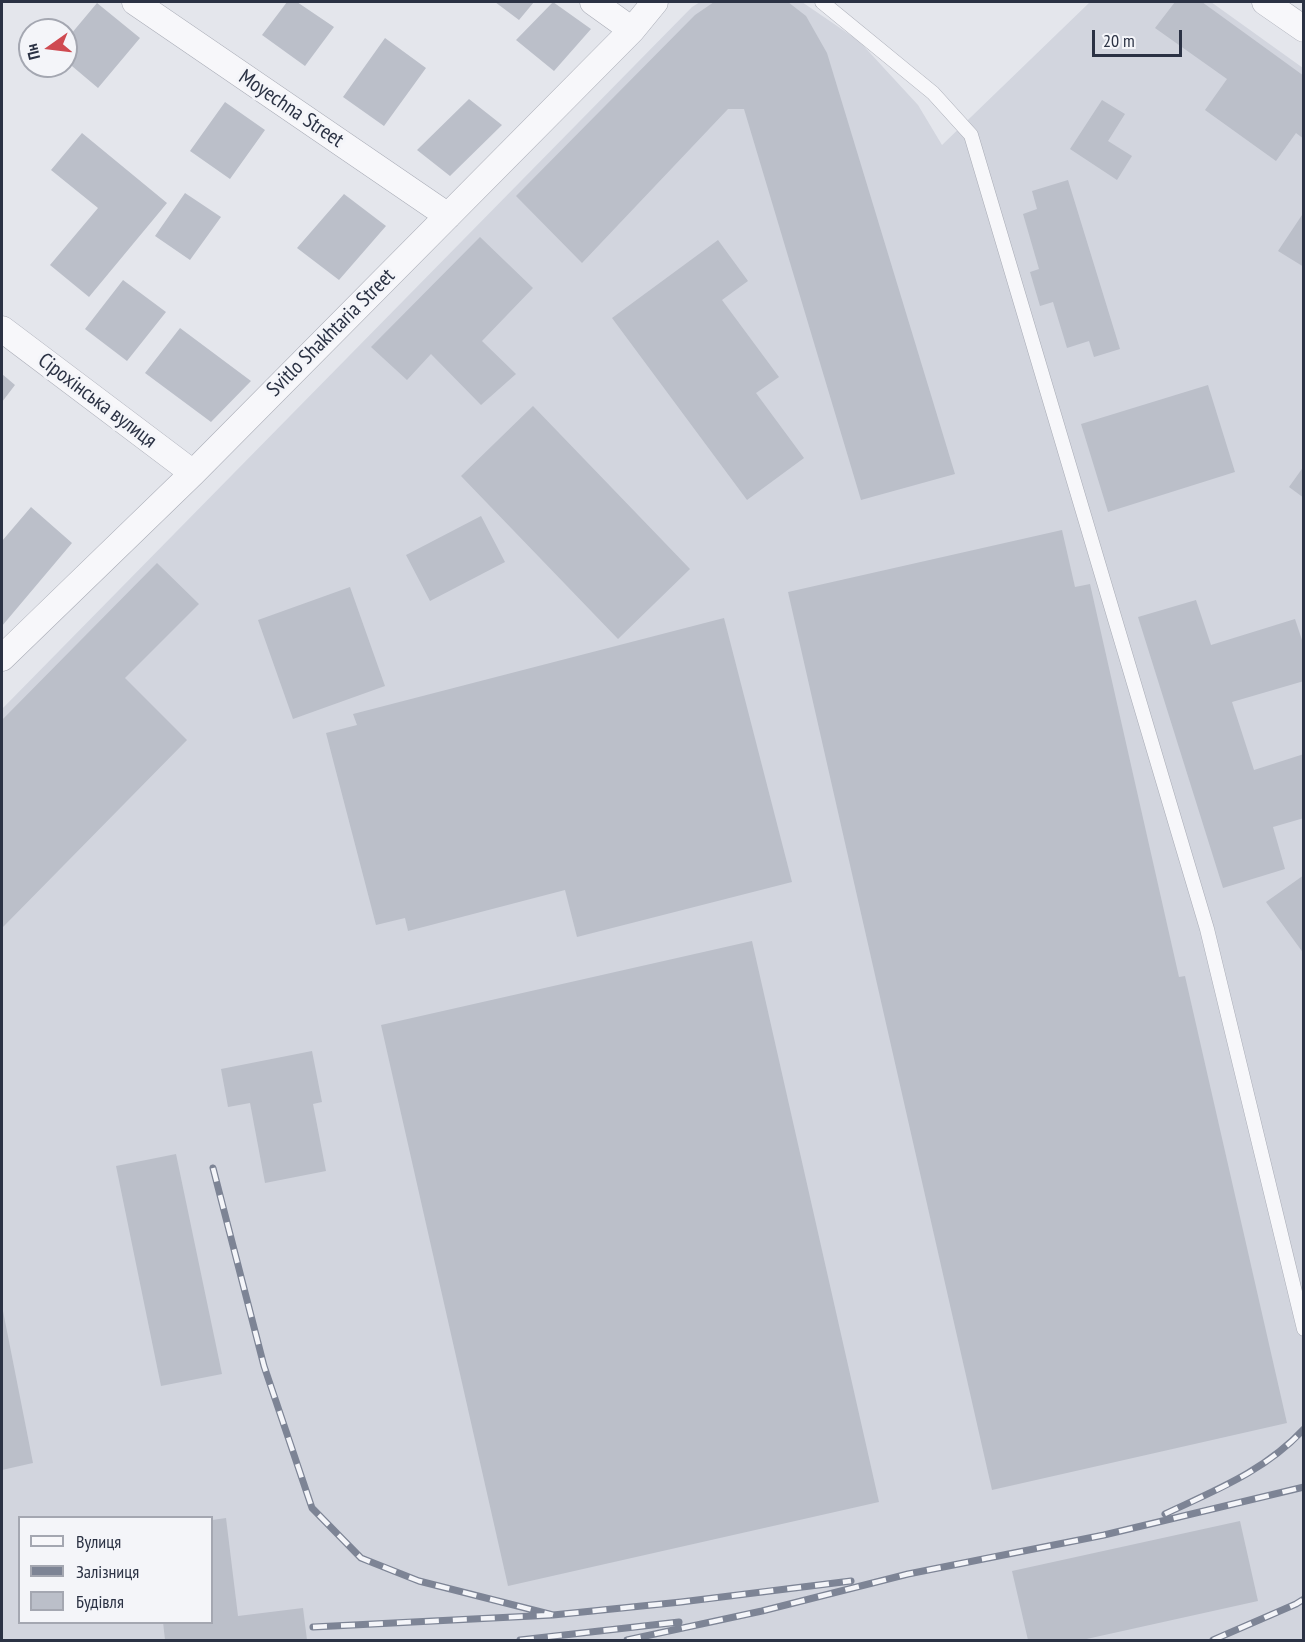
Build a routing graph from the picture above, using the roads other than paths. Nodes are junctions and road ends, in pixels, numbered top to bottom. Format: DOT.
graph roads {
  1 [pos="135,2"];
  2 [pos="592,2"];
  3 [pos="655,2"];
  4 [pos="822,2"];
  5 [pos="1265,2"];
  6 [pos="1304,29"];
  7 [pos="632,30"];
  8 [pos="448,216"];
  9 [pos="2,329"];
  10 [pos="193,473"];
  11 [pos="2,658"];
  12 [pos="1304,1329"];
  1 -- 8 [label="street, Moyechna Street"];
  2 -- 7 [label="street"];
  3 -- 7 [label="street, Svitlo Shakhtaria Street"];
  4 -- 12 [label="lane"];
  5 -- 6 [label="street"];
  7 -- 8 [label="street, Svitlo Shakhtaria Street"];
  8 -- 10 [label="street, Svitlo Shakhtaria Street"];
  9 -- 10 [label="street, Сірохінська вулиця"];
  10 -- 11 [label="street, Svitlo Shakhtaria Street"];
}
